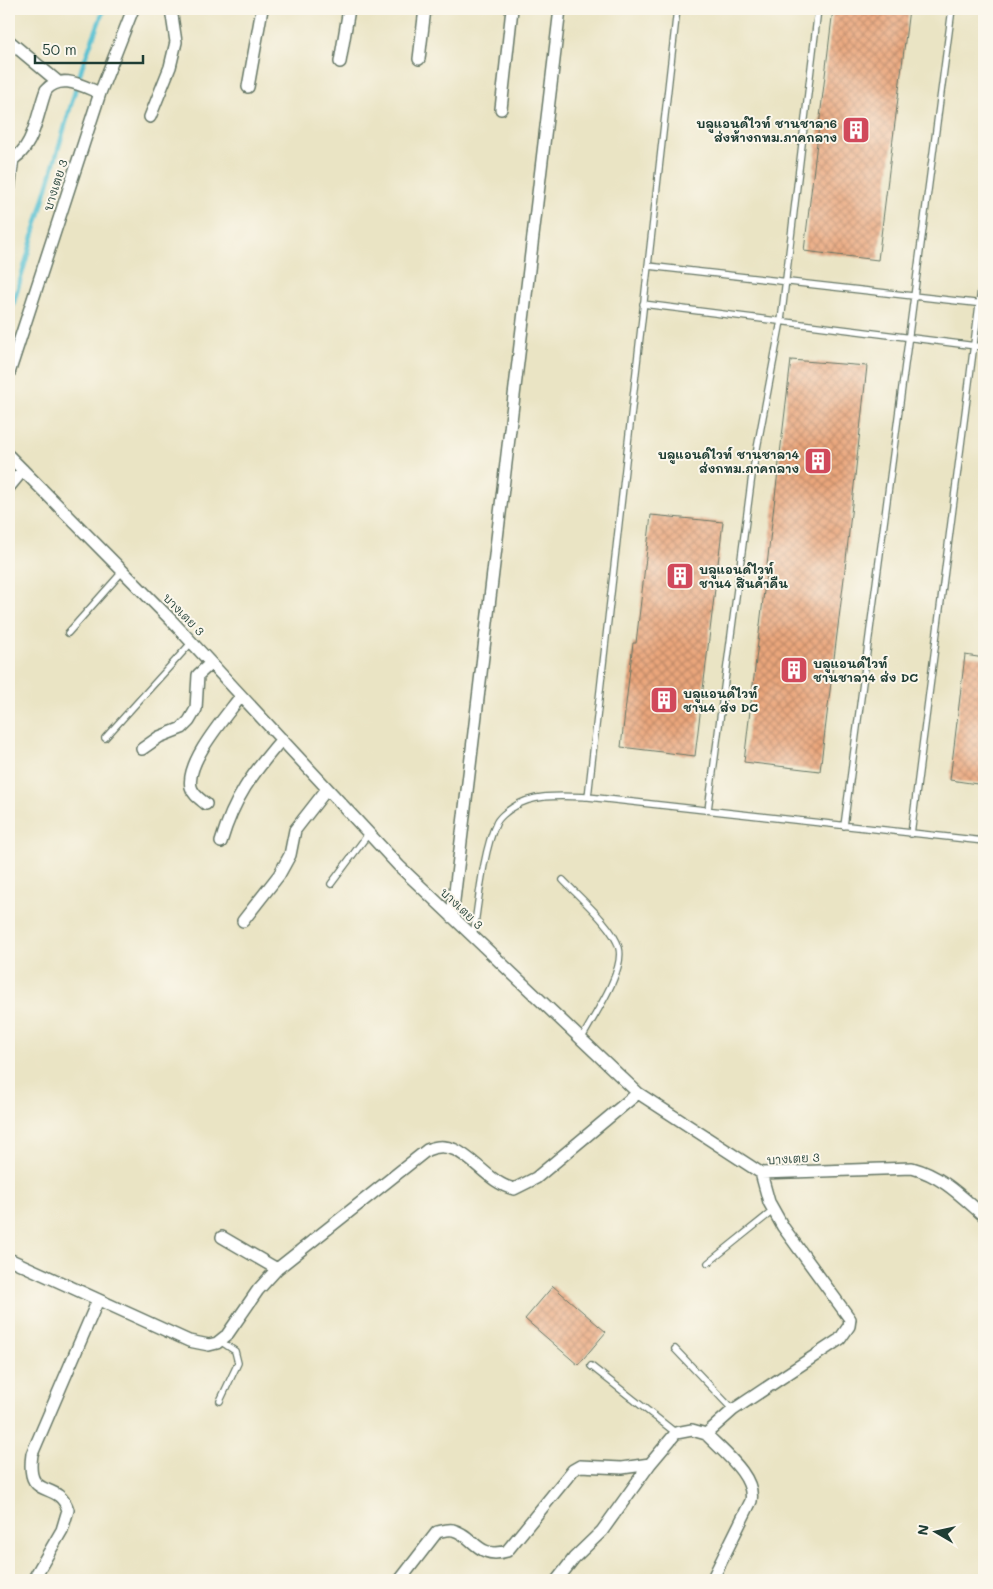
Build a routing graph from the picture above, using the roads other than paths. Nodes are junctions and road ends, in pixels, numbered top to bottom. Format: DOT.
graph roads {
  1 [pos="134,9"];
  2 [pos="172,9"];
  3 [pos="262,9"];
  4 [pos="349,9"];
  5 [pos="425,9"];
  6 [pos="512,9"];
  7 [pos="560,9"];
  8 [pos="677,9"];
  9 [pos="818,9"];
  10 [pos="952,9"];
  11 [pos="9,41"];
  12 [pos="419,59"];
  13 [pos="340,62"];
  14 [pos="63,81"];
  15 [pos="248,87"];
  16 [pos="100,93"];
  17 [pos="501,109"];
  18 [pos="150,117"];
  19 [pos="12,159"];
  20 [pos="9,215"];
  21 [pos="648,266"];
  22 [pos="984,266"];
  23 [pos="786,282"];
  24 [pos="914,296"];
  25 [pos="643,304"];
  26 [pos="982,304"];
  27 [pos="781,321"];
  28 [pos="909,337"];
  29 [pos="975,345"];
  30 [pos="984,346"];
  31 [pos="9,373"];
  32 [pos="9,456"];
  33 [pos="23,470"];
  34 [pos="9,487"];
  35 [pos="123,571"];
  36 [pos="68,633"];
  37 [pos="192,642"];
  38 [pos="211,662"];
  39 [pos="241,696"];
  40 [pos="105,738"];
  41 [pos="282,739"];
  42 [pos="142,750"];
  43 [pos="328,789"];
  44 [pos="588,797"];
  45 [pos="206,804"];
  46 [pos="708,810"];
  47 [pos="844,826"];
  48 [pos="369,834"];
  49 [pos="911,834"];
  50 [pos="984,841"];
  51 [pos="221,842"];
  52 [pos="563,880"];
  53 [pos="330,884"];
  54 [pos="452,917"];
  55 [pos="243,921"];
  56 [pos="473,937"];
  57 [pos="581,1040"];
  58 [pos="638,1093"];
  59 [pos="760,1174"];
  60 [pos="774,1210"];
  61 [pos="984,1216"];
  62 [pos="222,1237"];
  63 [pos="9,1260"];
  64 [pos="708,1263"];
  65 [pos="277,1268"];
  66 [pos="98,1300"];
  67 [pos="220,1341"];
  68 [pos="675,1349"];
  69 [pos="591,1366"];
  70 [pos="220,1401"];
  71 [pos="733,1410"];
  72 [pos="676,1433"];
  73 [pos="706,1434"];
  74 [pos="650,1464"];
  75 [pos="33,1580"];
  76 [pos="400,1580"];
  77 [pos="557,1580"];
  78 [pos="712,1580"];
  1 -- 16 [label="street, บางเตย 3"];
  2 -- 18 [label="street"];
  3 -- 15 [label="street"];
  4 -- 13 [label="street"];
  5 -- 12 [label="street"];
  6 -- 17 [label="street"];
  7 -- 54 [label="street"];
  8 -- 21 [label="lane"];
  9 -- 23 [label="lane"];
  10 -- 24 [label="lane"];
  11 -- 14 [label="street"];
  14 -- 16 [label="street"];
  14 -- 19 [label="street"];
  16 -- 31 [label="street, บางเตย 3"];
  19 -- 20 [label="lane"];
  21 -- 23 [label="lane"];
  21 -- 25 [label="lane"];
  22 -- 26 [label="lane"];
  23 -- 24 [label="lane"];
  23 -- 27 [label="lane"];
  24 -- 26 [label="lane"];
  24 -- 28 [label="lane"];
  25 -- 27 [label="lane"];
  25 -- 44 [label="lane"];
  26 -- 29 [label="lane"];
  27 -- 28 [label="lane"];
  27 -- 46 [label="lane"];
  28 -- 29 [label="lane"];
  28 -- 47 [label="lane"];
  29 -- 30 [label="lane"];
  29 -- 49 [label="lane"];
  32 -- 33 [label="street, บางเตย 3"];
  33 -- 34 [label="street"];
  33 -- 35 [label="street, บางเตย 3"];
  35 -- 36 [label="lane"];
  35 -- 37 [label="street, บางเตย 3"];
  37 -- 38 [label="street, บางเตย 3"];
  37 -- 40 [label="lane"];
  38 -- 39 [label="street, บางเตย 3"];
  38 -- 42 [label="street"];
  39 -- 41 [label="street, บางเตย 3"];
  39 -- 45 [label="street"];
  41 -- 43 [label="street, บางเตย 3"];
  41 -- 51 [label="street"];
  43 -- 48 [label="street, บางเตย 3"];
  43 -- 55 [label="street"];
  44 -- 46 [label="lane"];
  44 -- 56 [label="lane"];
  46 -- 47 [label="lane"];
  47 -- 49 [label="lane"];
  48 -- 53 [label="lane"];
  48 -- 54 [label="street, บางเตย 3"];
  49 -- 50 [label="lane"];
  52 -- 57 [label="lane"];
  54 -- 56 [label="street, บางเตย 3"];
  56 -- 57 [label="street, บางเตย 3"];
  57 -- 58 [label="street, บางเตย 3"];
  58 -- 59 [label="street, บางเตย 3"];
  58 -- 65 [label="street"];
  59 -- 60 [label="street"];
  59 -- 61 [label="street, บางเตย 3"];
  60 -- 64 [label="lane"];
  60 -- 71 [label="street"];
  62 -- 65 [label="street"];
  63 -- 66 [label="street"];
  65 -- 67 [label="street"];
  66 -- 67 [label="street"];
  66 -- 75 [label="street"];
  67 -- 70 [label="lane"];
  68 -- 71 [label="lane"];
  69 -- 72 [label="lane"];
  71 -- 73 [label="street"];
  72 -- 73 [label="street"];
  72 -- 74 [label="street"];
  73 -- 78 [label="street"];
  74 -- 76 [label="street"];
  74 -- 77 [label="street"];
}
